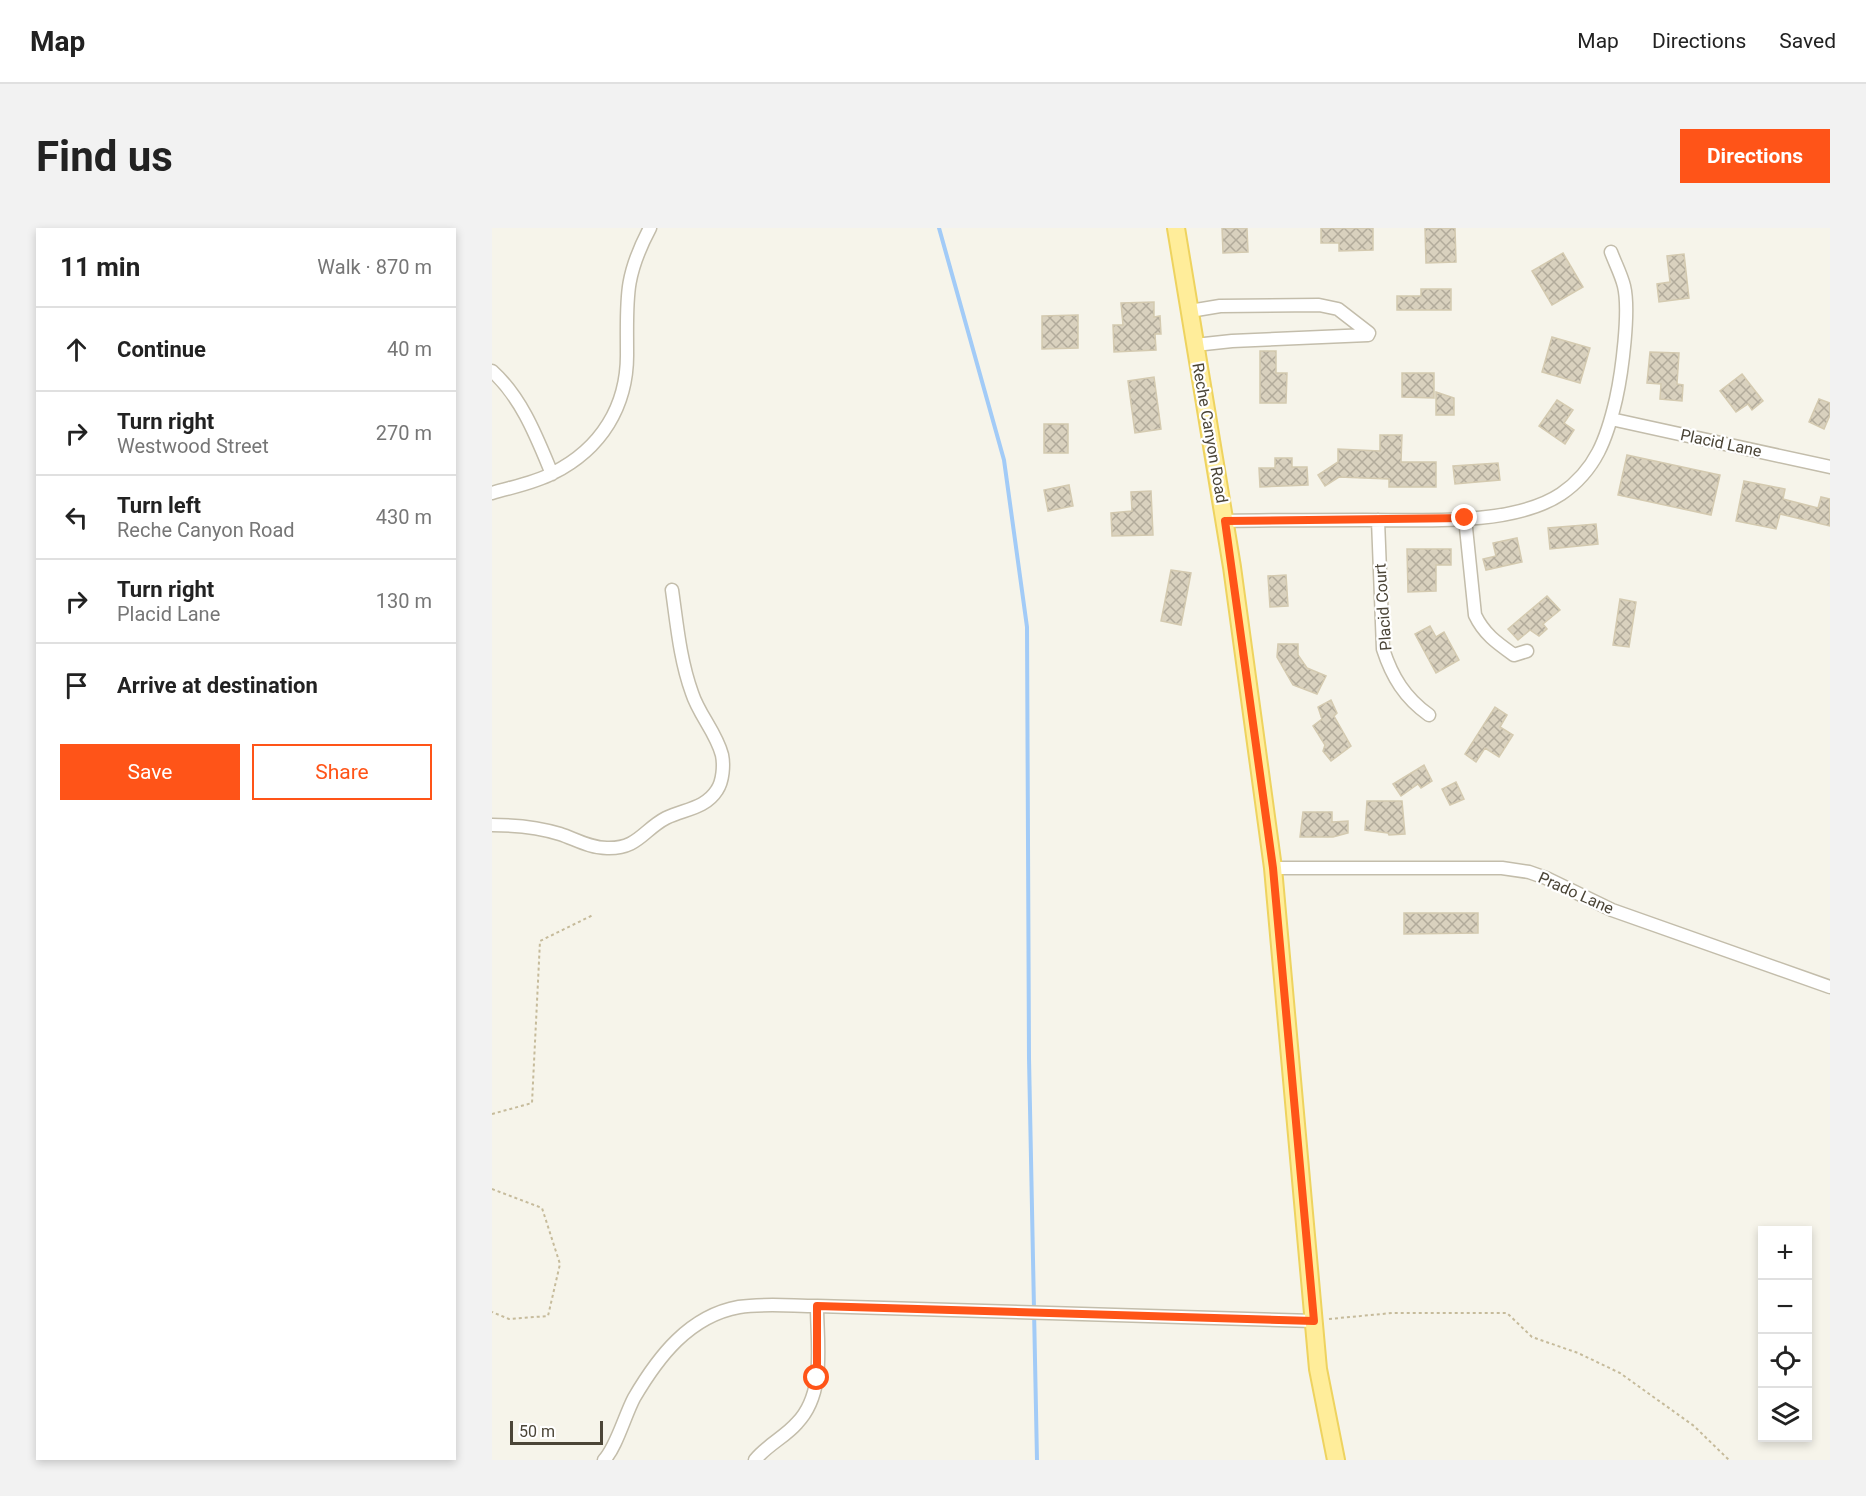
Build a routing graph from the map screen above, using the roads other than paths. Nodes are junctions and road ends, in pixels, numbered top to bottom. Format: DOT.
graph roads {
  1 [pos="650,228"];
  2 [pos="1176,228"];
  3 [pos="1611,252"];
  4 [pos="1190,311"];
  5 [pos="1195,345"];
  6 [pos="492,371"];
  7 [pos="1611,419"];
  8 [pos="1830,467"];
  9 [pos="552,474"];
  10 [pos="492,493"];
  11 [pos="1465,518"];
  12 [pos="1378,520"];
  13 [pos="1225,521"];
  14 [pos="672,590"];
  15 [pos="1527,651"];
  16 [pos="1429,715"];
  17 [pos="492,825"];
  18 [pos="1273,868"];
  19 [pos="1830,987"];
  20 [pos="817,1306"];
  21 [pos="1314,1321"];
  22 [pos="604,1460"];
  23 [pos="755,1460"];
  24 [pos="1336,1460"];
  1 -- 9 [label="street"];
  2 -- 4 [label="main road, Reche Canyon Road"];
  3 -- 7 [label="street"];
  4 -- 5 [label="main road, Reche Canyon Road"];
  4 -- 5 [label="street"];
  5 -- 13 [label="main road, Reche Canyon Road"];
  6 -- 9 [label="street"];
  7 -- 8 [label="street, Placid Lane"];
  7 -- 11 [label="street"];
  9 -- 10 [label="street"];
  11 -- 12 [label="street"];
  11 -- 15 [label="street"];
  12 -- 13 [label="street"];
  12 -- 16 [label="street, Placid Court"];
  13 -- 18 [label="main road, Reche Canyon Road"];
  14 -- 17 [label="street"];
  18 -- 19 [label="street, Prado Lane"];
  18 -- 21 [label="main road, Reche Canyon Road"];
  20 -- 21 [label="street"];
  20 -- 22 [label="street"];
  20 -- 23 [label="street"];
  21 -- 24 [label="main road, Reche Canyon Road"];
}
